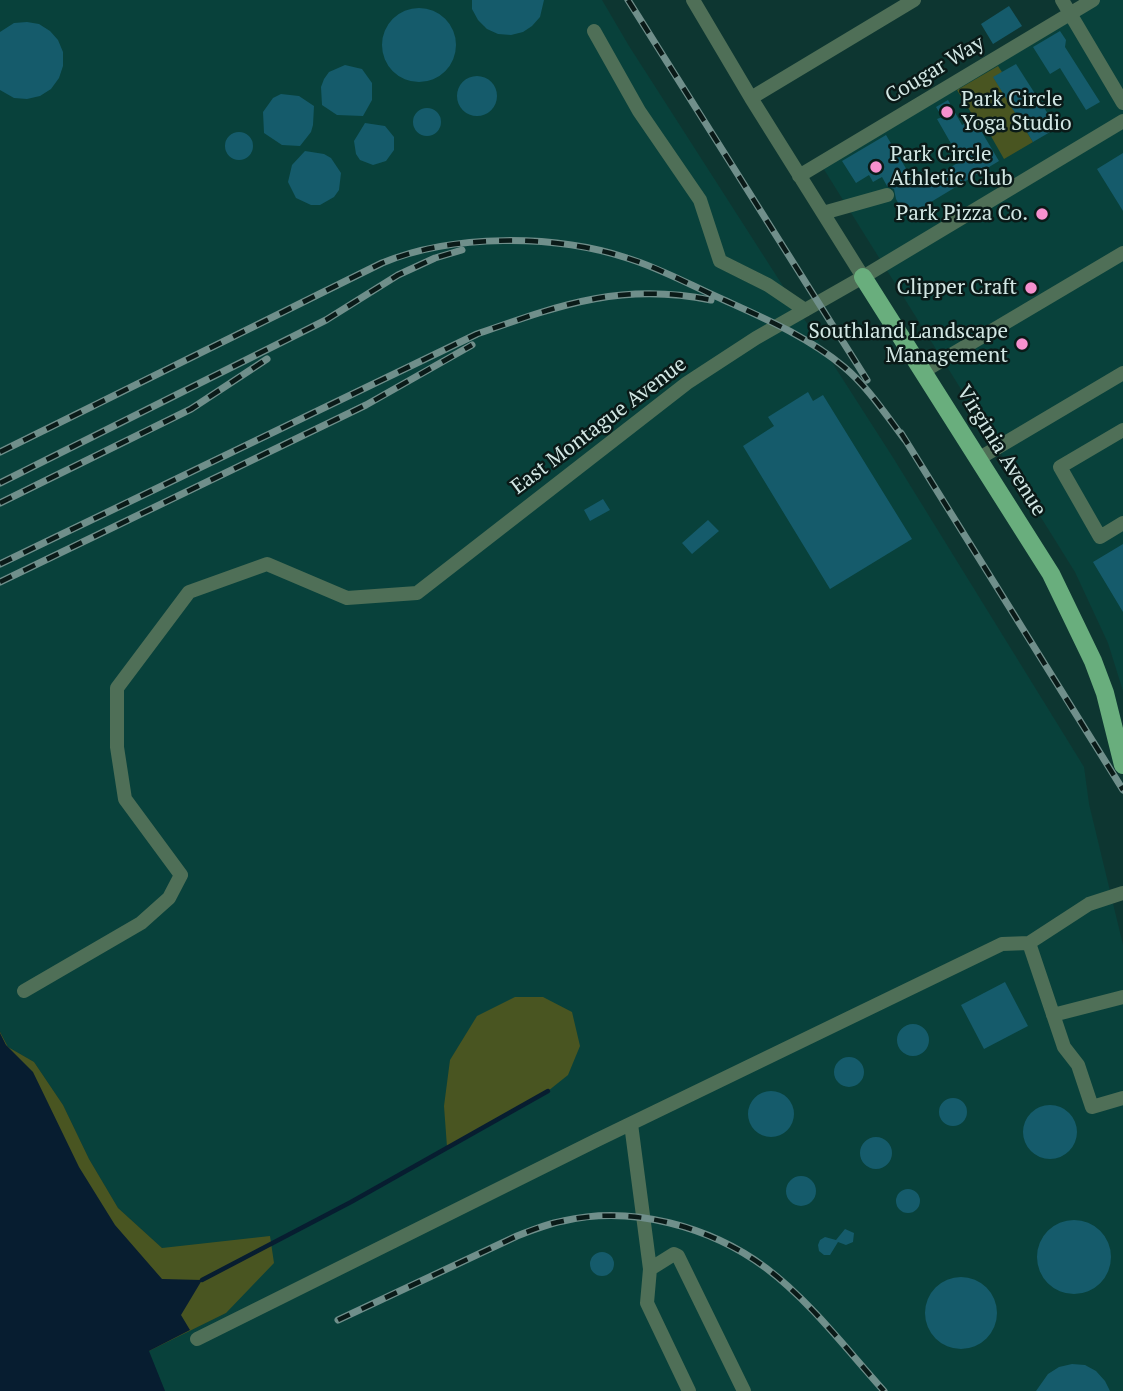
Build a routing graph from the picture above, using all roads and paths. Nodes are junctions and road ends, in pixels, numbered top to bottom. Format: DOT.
graph roads {
  1 [pos="693,0"];
  2 [pos="914,0"];
  3 [pos="1062,0"];
  4 [pos="1093,0"];
  5 [pos="1070,13"];
  6 [pos="594,31"];
  7 [pos="751,98"];
  8 [pos="1123,103"];
  9 [pos="1123,121"];
  10 [pos="799,176"];
  11 [pos="887,195"];
  12 [pos="823,213"];
  13 [pos="1123,253"];
  14 [pos="863,276"];
  15 [pos="805,310"];
  16 [pos="924,371"];
  17 [pos="1123,373"];
  18 [pos="1123,430"];
  19 [pos="978,459"];
  20 [pos="1123,523"];
  21 [pos="1123,765"];
  22 [pos="1123,893"];
  23 [pos="1029,943"];
  24 [pos="24,991"];
  25 [pos="1123,997"];
  26 [pos="1054,1015"];
  27 [pos="1123,1098"];
  28 [pos="631,1124"];
  29 [pos="650,1269"];
  30 [pos="197,1339"];
  31 [pos="689,1391"];
  32 [pos="744,1391"];
  1 -- 7 [label="street, Virginia Avenue"];
  2 -- 7 [label="street"];
  3 -- 5 [label="street"];
  4 -- 5 [label="street, Cougar Way"];
  5 -- 8 [label="street"];
  5 -- 10 [label="street, Cougar Way"];
  6 -- 15 [label="street"];
  7 -- 10 [label="street, Virginia Avenue"];
  9 -- 14 [label="street, East Montague Avenue"];
  10 -- 12 [label="street, Virginia Avenue"];
  11 -- 12 [label="street"];
  12 -- 14 [label="street, Virginia Avenue"];
  13 -- 16 [label="street"];
  14 -- 15 [label="street, East Montague Avenue"];
  14 -- 16 [label="main road, Virginia Avenue"];
  15 -- 24 [label="street, East Montague Avenue"];
  16 -- 19 [label="main road, Virginia Avenue"];
  17 -- 19 [label="street"];
  18 -- 20 [label="street"];
  19 -- 21 [label="main road, Virginia Avenue"];
  22 -- 23 [label="street"];
  23 -- 26 [label="street"];
  23 -- 28 [label="street"];
  25 -- 26 [label="street"];
  26 -- 27 [label="street"];
  28 -- 29 [label="street"];
  28 -- 30 [label="street"];
  29 -- 31 [label="street"];
  29 -- 32 [label="street"];
}
